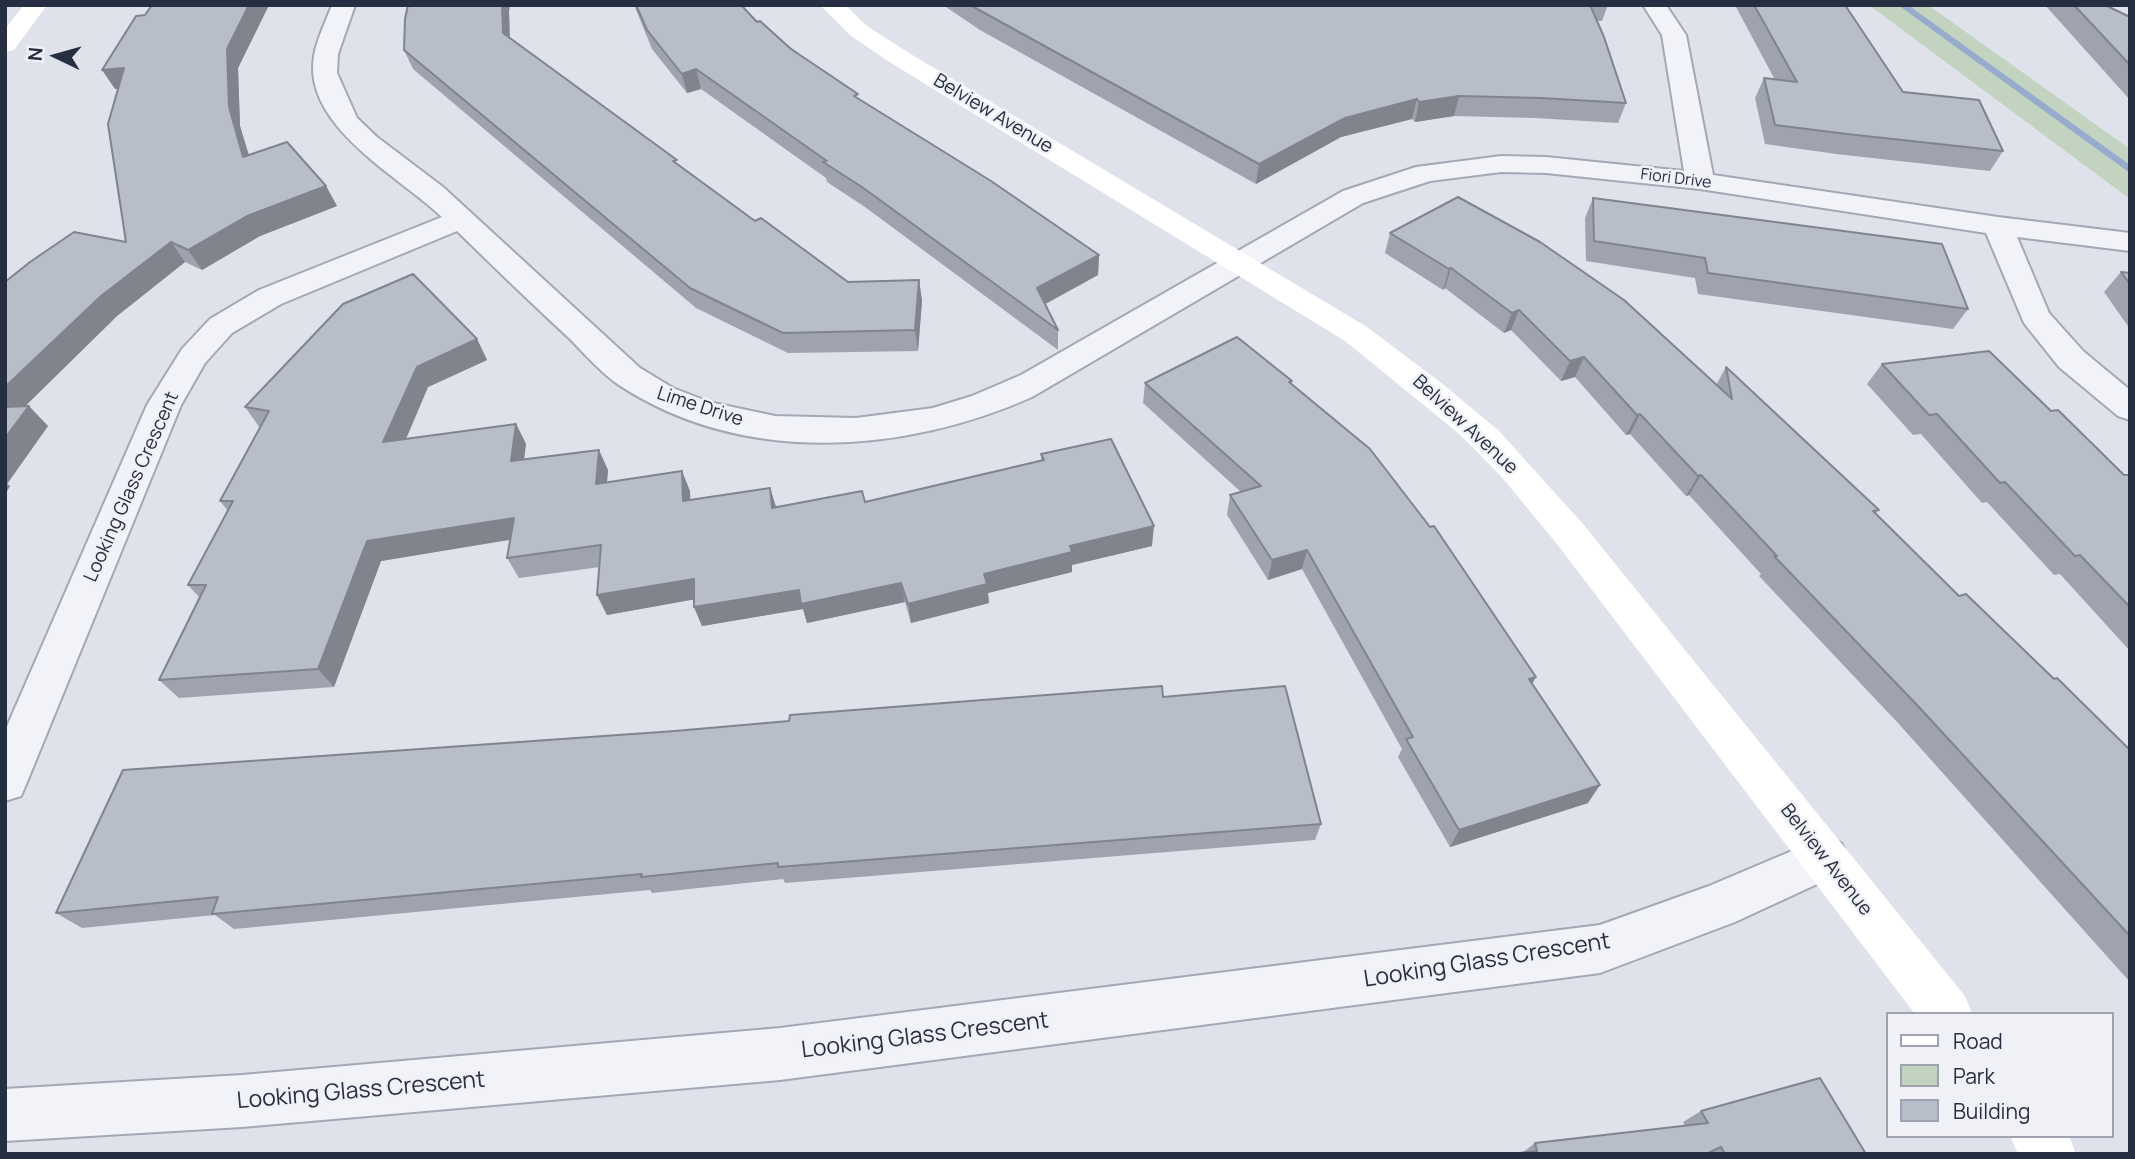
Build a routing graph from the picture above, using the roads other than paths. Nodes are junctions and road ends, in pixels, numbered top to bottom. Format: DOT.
graph roads {
  1 [pos="36,5"];
  2 [pos="344,5"];
  3 [pos="831,5"];
  4 [pos="1654,5"];
  5 [pos="5,45"];
  6 [pos="1700,181"];
  7 [pos="460,220"];
  8 [pos="1998,226"];
  9 [pos="2130,242"];
  10 [pos="1241,262"];
  11 [pos="2130,408"];
  12 [pos="5,782"];
  13 [pos="1825,858"];
  14 [pos="1945,1012"];
  15 [pos="5,1115"];
  16 [pos="2038,1138"];
  17 [pos="2049,1154"];
  1 -- 5 [label="street"];
  2 -- 7 [label="street, Lime Drive"];
  3 -- 10 [label="street, Belview Avenue"];
  4 -- 6 [label="street"];
  6 -- 8 [label="street, Fiori Drive"];
  6 -- 10 [label="street, Fiori Drive"];
  7 -- 10 [label="street, Lime Drive"];
  7 -- 12 [label="street, Looking Glass Crescent"];
  8 -- 9 [label="street, Fiori Drive"];
  8 -- 11 [label="street"];
  10 -- 13 [label="street, Belview Avenue"];
  13 -- 14 [label="street, Belview Avenue"];
  13 -- 15 [label="street, Looking Glass Crescent"];
  16 -- 17 [label="street"];
}
